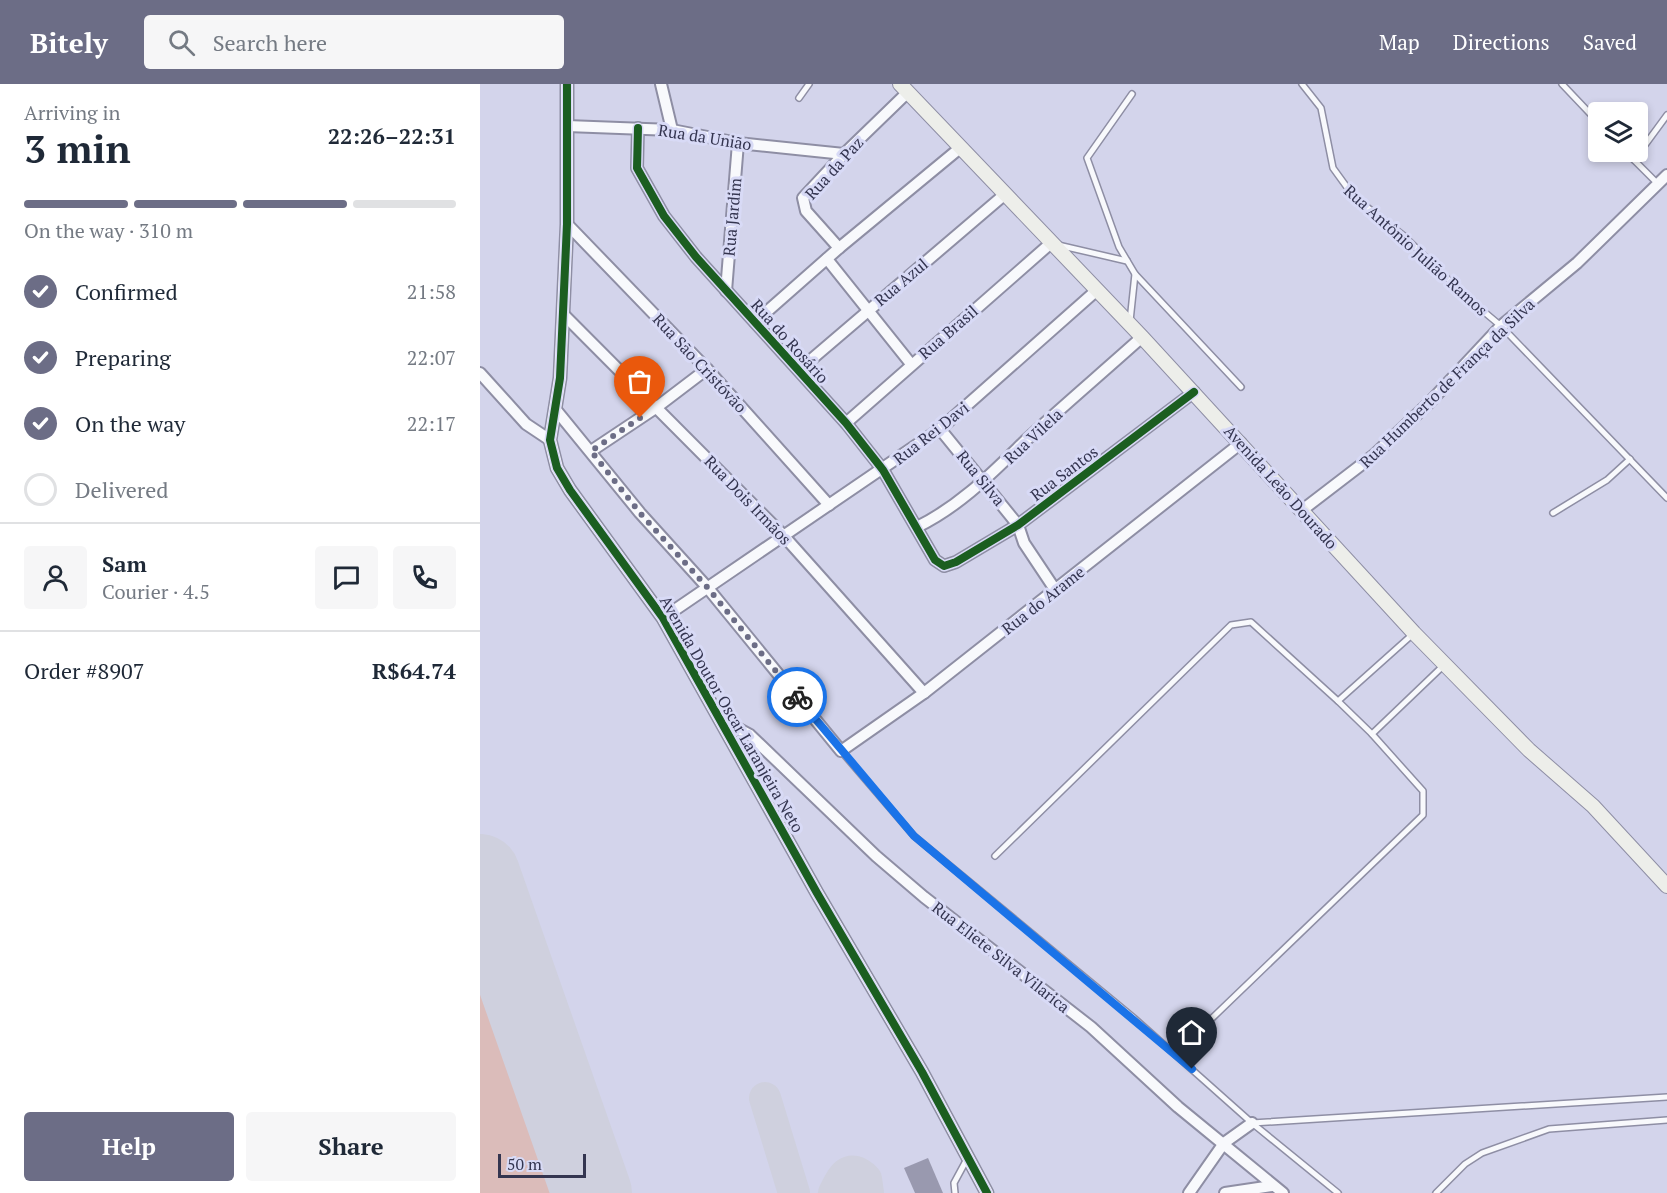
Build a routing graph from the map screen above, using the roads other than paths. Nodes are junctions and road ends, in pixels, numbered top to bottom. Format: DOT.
graph roads {
  1 [pos="567,84"];
  2 [pos="661,84"];
  3 [pos="809,84"];
  4 [pos="1302,84"];
  5 [pos="1562,84"];
  6 [pos="904,88"];
  7 [pos="1132,94"];
  8 [pos="799,98"];
  9 [pos="1588,111"];
  10 [pos="1667,115"];
  11 [pos="567,126"];
  12 [pos="638,128"];
  13 [pos="672,130"];
  14 [pos="1648,141"];
  15 [pos="738,143"];
  16 [pos="960,148"];
  17 [pos="844,154"];
  18 [pos="1636,162"];
  19 [pos="1667,176"];
  20 [pos="1658,184"];
  21 [pos="1004,195"];
  22 [pos="567,224"];
  23 [pos="1051,243"];
  24 [pos="839,248"];
  25 [pos="827,259"];
  26 [pos="1127,261"];
  27 [pos="1135,274"];
  28 [pos="1096,290"];
  29 [pos="726,291"];
  30 [pos="868,311"];
  31 [pos="563,314"];
  32 [pos="755,322"];
  33 [pos="1130,325"];
  34 [pos="1501,326"];
  35 [pos="1142,337"];
  36 [pos="911,364"];
  37 [pos="707,369"];
  38 [pos="799,370"];
  39 [pos="480,373"];
  40 [pos="1241,387"];
  41 [pos="1194,392"];
  42 [pos="657,407"];
  43 [pos="556,410"];
  44 [pos="846,423"];
  45 [pos="940,429"];
  46 [pos="550,440"];
  47 [pos="1241,443"];
  48 [pos="591,451"];
  49 [pos="1630,459"];
  50 [pos="883,470"];
  51 [pos="984,482"];
  52 [pos="1667,498"];
  53 [pos="829,505"];
  54 [pos="1301,512"];
  55 [pos="1552,513"];
  56 [pos="1018,525"];
  57 [pos="917,527"];
  58 [pos="783,535"];
  59 [pos="944,566"];
  60 [pos="707,587"];
  61 [pos="1056,591"];
  62 [pos="663,618"];
  63 [pos="1414,633"];
  64 [pos="1445,664"];
  65 [pos="924,693"];
  66 [pos="1338,701"];
  67 [pos="722,720"];
  68 [pos="1372,734"];
  69 [pos="841,752"];
  70 [pos="995,856"];
  71 [pos="1667,886"];
  72 [pos="1205,1025"];
  73 [pos="1667,1097"];
  74 [pos="1667,1120"];
  75 [pos="1252,1123"];
  76 [pos="1224,1143"];
  77 [pos="968,1158"];
  78 [pos="1272,1186"];
  79 [pos="955,1193"];
  80 [pos="987,1193"];
  81 [pos="1189,1193"];
  82 [pos="1225,1193"];
  83 [pos="1283,1193"];
  84 [pos="1338,1193"];
  85 [pos="1436,1193"];
  1 -- 11 [label="street, Avenida Doutor Oscar Laranjeira Neto"];
  2 -- 13 [label="street"];
  3 -- 8 [label="lane"];
  4 -- 34 [label="lane, Rua Antônio Julião Ramos"];
  5 -- 9 [label="lane"];
  6 -- 16 [label="main road, Avenida Leão Dourado"];
  6 -- 17 [label="street, Rua da Paz"];
  7 -- 26 [label="lane"];
  10 -- 14 [label="lane"];
  11 -- 12 [label="street, Rua da União"];
  11 -- 22 [label="street, Avenida Doutor Oscar Laranjeira Neto"];
  12 -- 13 [label="street, Rua da União"];
  12 -- 29 [label="street, Rua do Rosário"];
  13 -- 15 [label="street, Rua da União"];
  15 -- 17 [label="street, Rua da União"];
  15 -- 29 [label="street, Rua Jardim"];
  16 -- 21 [label="main road, Avenida Leão Dourado"];
  16 -- 24 [label="street"];
  17 -- 24 [label="street, Rua da Paz"];
  18 -- 20 [label="lane"];
  19 -- 20 [label="street, Rua Humberto de França da Silva"];
  20 -- 34 [label="street, Rua Humberto de França da Silva"];
  21 -- 23 [label="main road, Avenida Leão Dourado"];
  21 -- 30 [label="street, Rua Azul"];
  22 -- 31 [label="street, Avenida Doutor Oscar Laranjeira Neto"];
  22 -- 37 [label="street, Rua São Cristóvão"];
  23 -- 26 [label="lane"];
  23 -- 28 [label="main road, Avenida Leão Dourado"];
  23 -- 36 [label="street, Rua Brasil"];
  24 -- 25 [label="street"];
  25 -- 30 [label="street"];
  25 -- 32 [label="street"];
  26 -- 27 [label="lane"];
  27 -- 33 [label="lane"];
  27 -- 40 [label="lane"];
  28 -- 33 [label="main road, Avenida Leão Dourado"];
  28 -- 45 [label="street, Rua Rei Davi"];
  29 -- 32 [label="street, Rua do Rosário"];
  30 -- 36 [label="street"];
  30 -- 38 [label="street, Rua Azul"];
  31 -- 42 [label="street, Rua Dois Irmãos"];
  31 -- 43 [label="street, Avenida Doutor Oscar Laranjeira Neto"];
  32 -- 38 [label="street, Rua do Rosário"];
  33 -- 35 [label="main road, Avenida Leão Dourado"];
  34 -- 49 [label="lane, Rua Antônio Julião Ramos"];
  34 -- 54 [label="street, Rua Humberto de França da Silva"];
  35 -- 41 [label="main road, Avenida Leão Dourado"];
  35 -- 51 [label="street, Rua Vilela"];
  36 -- 44 [label="street, Rua Brasil"];
  37 -- 42 [label="street"];
  37 -- 53 [label="street, Rua São Cristóvão"];
  38 -- 44 [label="street, Rua do Rosário"];
  39 -- 46 [label="street"];
  41 -- 47 [label="main road, Avenida Leão Dourado"];
  41 -- 56 [label="street, Rua Santos"];
  42 -- 48 [label="street"];
  42 -- 58 [label="street, Rua Dois Irmãos"];
  43 -- 46 [label="street, Avenida Doutor Oscar Laranjeira Neto"];
  43 -- 48 [label="street"];
  44 -- 50 [label="street, Rua do Rosário"];
  45 -- 50 [label="street, Rua Rei Davi"];
  45 -- 51 [label="street, Rua Silva"];
  46 -- 62 [label="street, Avenida Doutor Oscar Laranjeira Neto"];
  47 -- 54 [label="main road, Avenida Leão Dourado"];
  47 -- 61 [label="street, Rua do Arame"];
  48 -- 60 [label="street"];
  49 -- 52 [label="lane, Rua Antônio Julião Ramos"];
  49 -- 55 [label="lane"];
  50 -- 53 [label="street, Rua Rei Davi"];
  50 -- 57 [label="street, Rua do Rosário"];
  51 -- 56 [label="street, Rua Silva"];
  51 -- 57 [label="street, Rua Vilela"];
  53 -- 58 [label="street, Rua Rei Davi"];
  54 -- 63 [label="main road, Avenida Leão Dourado"];
  56 -- 59 [label="street, Rua Santos"];
  56 -- 61 [label="street, Rua Silva"];
  57 -- 59 [label="street, Rua do Rosário"];
  58 -- 60 [label="street, Rua Rei Davi"];
  58 -- 65 [label="street, Rua Dois Irmãos"];
  60 -- 62 [label="street, Rua Rei Davi"];
  60 -- 69 [label="street"];
  61 -- 65 [label="street, Rua do Arame"];
  62 -- 67 [label="street, Avenida Doutor Oscar Laranjeira Neto"];
  63 -- 64 [label="main road, Avenida Leão Dourado"];
  63 -- 66 [label="lane"];
  64 -- 68 [label="lane"];
  64 -- 71 [label="main road, Avenida Leão Dourado"];
  65 -- 69 [label="street, Rua do Arame"];
  66 -- 68 [label="lane"];
  66 -- 70 [label="lane"];
  67 -- 76 [label="street, Rua Eliete Silva Vilarica"];
  67 -- 77 [label="street, Avenida Doutor Oscar Laranjeira Neto"];
  68 -- 72 [label="lane"];
  69 -- 75 [label="lane"];
  73 -- 75 [label="lane"];
  74 -- 85 [label="lane"];
  75 -- 76 [label="street"];
  75 -- 84 [label="lane"];
  76 -- 78 [label="street, Rua Eliete Silva Vilarica"];
  76 -- 81 [label="street"];
  77 -- 79 [label="lane"];
  77 -- 80 [label="street, Avenida Doutor Oscar Laranjeira Neto"];
  78 -- 82 [label="street"];
  78 -- 83 [label="street, Rua Eliete Silva Vilarica"];
}
